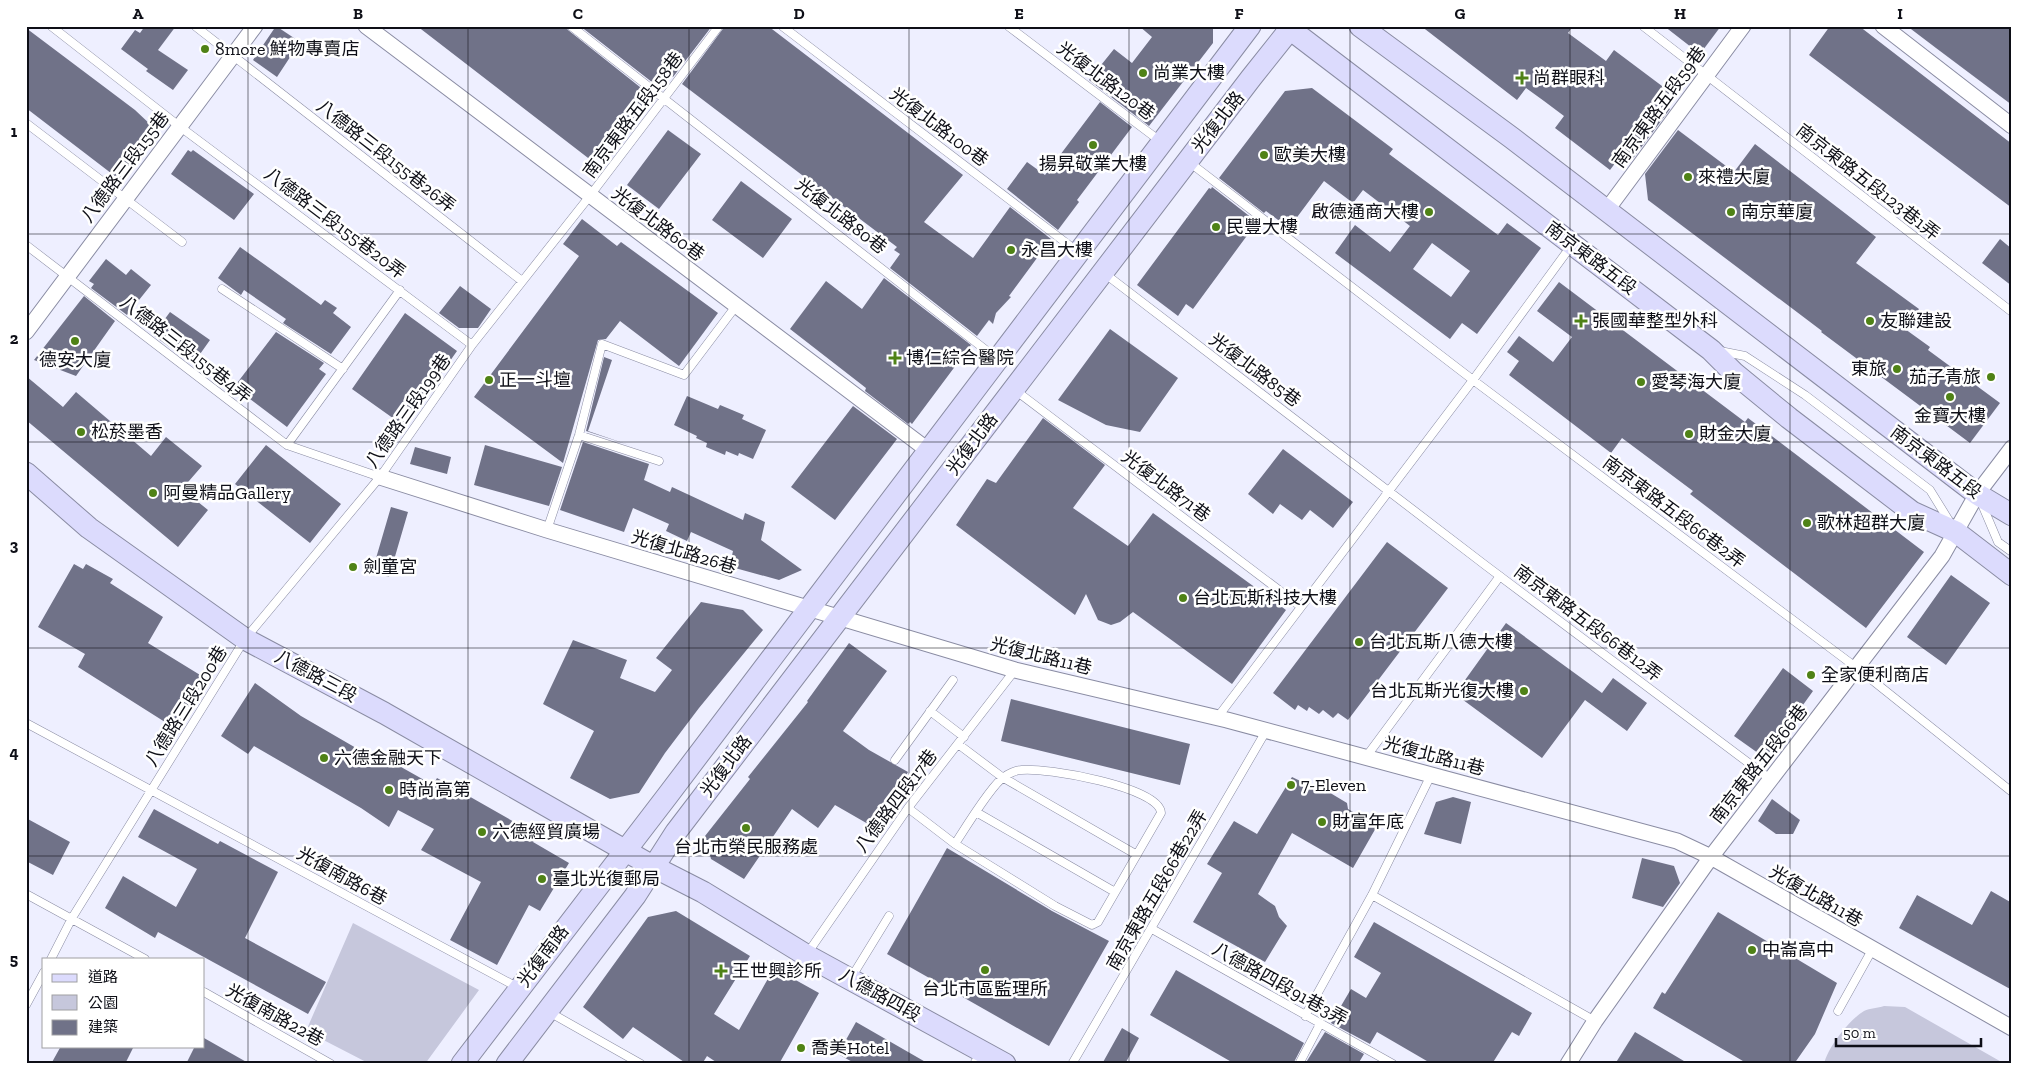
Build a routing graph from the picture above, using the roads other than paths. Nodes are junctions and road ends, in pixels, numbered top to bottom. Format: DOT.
graph roads {
  1 [pos="51,26"];
  2 [pos="196,26"];
  3 [pos="255,26"];
  4 [pos="366,26"];
  5 [pos="571,26"];
  6 [pos="719,26"];
  7 [pos="782,26"];
  8 [pos="1008,26"];
  9 [pos="1250,26"];
  10 [pos="1360,26"];
  11 [pos="1643,26"];
  12 [pos="1743,26"];
  13 [pos="1883,26"];
  14 [pos="1291,27"];
  15 [pos="232,56"];
  16 [pos="1706,75"];
  17 [pos="665,97"];
  18 [pos="26,123"];
  19 [pos="179,126"];
  20 [pos="2012,126"];
  21 [pos="1162,142"];
  22 [pos="1188,161"];
  23 [pos="590,197"];
  24 [pos="124,200"];
  25 [pos="1606,211"];
  26 [pos="182,242"];
  27 [pos="26,244"];
  28 [pos="1572,244"];
  29 [pos="1078,252"];
  30 [pos="1104,273"];
  31 [pos="68,276"];
  32 [pos="522,281"];
  33 [pos="222,290"];
  34 [pos="400,290"];
  35 [pos="736,306"];
  36 [pos="2012,312"];
  37 [pos="26,332"];
  38 [pos="472,345"];
  39 [pos="1711,350"];
  40 [pos="998,359"];
  41 [pos="343,369"];
  42 [pos="1473,380"];
  43 [pos="1014,389"];
  44 [pos="579,435"];
  45 [pos="287,445"];
  46 [pos="2012,448"];
  47 [pos="929,451"];
  48 [pos="659,462"];
  49 [pos="26,473"];
  50 [pos="380,477"];
  51 [pos="1389,490"];
  52 [pos="1977,494"];
  53 [pos="2012,515"];
  54 [pos="547,530"];
  55 [pos="1956,532"];
  56 [pos="2012,552"];
  57 [pos="2012,575"];
  58 [pos="1500,576"];
  59 [pos="1300,606"];
  60 [pos="810,608"];
  61 [pos="840,616"];
  62 [pos="245,639"];
  63 [pos="1857,668"];
  64 [pos="1015,670"];
  65 [pos="953,680"];
  66 [pos="930,711"];
  67 [pos="1218,718"];
  68 [pos="26,723"];
  69 [pos="1266,731"];
  70 [pos="964,737"];
  71 [pos="958,744"];
  72 [pos="1366,756"];
  73 [pos="895,760"];
  74 [pos="1431,775"];
  75 [pos="1002,777"];
  76 [pos="1770,779"];
  77 [pos="152,789"];
  78 [pos="2012,792"];
  79 [pos="908,808"];
  80 [pos="976,812"];
  81 [pos="954,844"];
  82 [pos="626,850"];
  83 [pos="1137,855"];
  84 [pos="1711,857"];
  85 [pos="654,867"];
  86 [pos="1115,892"];
  87 [pos="26,894"];
  88 [pos="1372,894"];
  89 [pos="889,916"];
  90 [pos="72,918"];
  91 [pos="1152,930"];
  92 [pos="1872,950"];
  93 [pos="806,955"];
  94 [pos="52,958"];
  95 [pos="143,958"];
  96 [pos="42,976"];
  97 [pos="850,979"];
  98 [pos="519,988"];
  99 [pos="205,993"];
  100 [pos="26,1005"];
  101 [pos="547,1011"];
  102 [pos="1838,1011"];
  103 [pos="1305,1016"];
  104 [pos="1595,1021"];
  105 [pos="1320,1024"];
  106 [pos="2012,1028"];
  107 [pos="978,1057"];
  108 [pos="331,1064"];
  109 [pos="462,1064"];
  110 [pos="507,1064"];
  111 [pos="641,1064"];
  112 [pos="1005,1064"];
  113 [pos="1072,1064"];
  114 [pos="1299,1064"];
  115 [pos="1393,1064"];
  116 [pos="1568,1064"];
  1 -- 19 [label="lane, 八德路三段155巷20弄"];
  2 -- 15 [label="lane, 八德路三段155巷26弄"];
  3 -- 15 [label="street, 八德路三段155巷"];
  4 -- 23 [label="street, 光復北路60巷"];
  5 -- 17 [label="lane, 光復北路80巷"];
  6 -- 17 [label="lane, 南京東路五段158巷"];
  7 -- 29 [label="lane, 光復北路100巷"];
  8 -- 21 [label="lane, 光復北路120巷"];
  9 -- 21 [label="main road, 光復北路"];
  10 -- 25 [label="main road, 南京東路五段"];
  11 -- 16 [label="lane, 南京東路五段123巷1弄"];
  12 -- 16 [label="street, 南京東路五段59巷"];
  13 -- 20 [label="street"];
  14 -- 22 [label="main road, 光復北路"];
  14 -- 28 [label="main road, 南京東路五段"];
  15 -- 19 [label="street, 八德路三段155巷"];
  15 -- 32 [label="lane, 八德路三段155巷26弄"];
  16 -- 25 [label="street, 南京東路五段59巷"];
  16 -- 36 [label="lane, 南京東路五段123巷1弄"];
  17 -- 23 [label="lane, 南京東路五段158巷"];
  17 -- 40 [label="lane, 光復北路80巷"];
  18 -- 24 [label="lane"];
  19 -- 24 [label="street, 八德路三段155巷"];
  19 -- 34 [label="lane, 八德路三段155巷20弄"];
  21 -- 29 [label="main road, 光復北路"];
  22 -- 30 [label="main road, 光復北路"];
  22 -- 42 [label="lane, 南京東路五段66巷2弄"];
  23 -- 32 [label="lane, 八德路三段199巷"];
  23 -- 35 [label="street, 光復北路60巷"];
  24 -- 26 [label="lane"];
  24 -- 31 [label="street, 八德路三段155巷"];
  25 -- 52 [label="main road, 南京東路五段"];
  27 -- 31 [label="lane, 八德路三段155巷4弄"];
  28 -- 39 [label="main road, 南京東路五段"];
  28 -- 42 [label="lane"];
  29 -- 40 [label="main road, 光復北路"];
  30 -- 43 [label="main road, 光復北路"];
  30 -- 51 [label="lane, 光復北路85巷"];
  31 -- 37 [label="street, 八德路三段155巷"];
  31 -- 45 [label="lane, 八德路三段155巷4弄"];
  32 -- 38 [label="lane, 八德路三段199巷"];
  33 -- 41 [label="lane"];
  34 -- 38 [label="lane, 八德路三段155巷20弄"];
  34 -- 41 [label="lane"];
  35 -- 44 [label="lane"];
  35 -- 47 [label="street, 光復北路60巷"];
  38 -- 50 [label="lane, 八德路三段199巷"];
  39 -- 55 [label="main road, 南京東路五段"];
  39 -- 55 [label="lane"];
  40 -- 47 [label="main road, 光復北路"];
  41 -- 45 [label="lane"];
  42 -- 51 [label="lane"];
  42 -- 63 [label="lane, 南京東路五段66巷2弄"];
  43 -- 59 [label="lane, 光復北路71巷"];
  43 -- 61 [label="main road, 光復北路"];
  44 -- 48 [label="lane"];
  44 -- 54 [label="lane"];
  45 -- 50 [label="lane, 八德路三段155巷4弄"];
  46 -- 52 [label="street, 南京東路五段66巷"];
  47 -- 60 [label="main road, 光復北路"];
  49 -- 62 [label="main road, 八德路三段"];
  50 -- 54 [label="street, 光復北路26巷"];
  50 -- 62 [label="lane, 八德路三段199巷"];
  51 -- 58 [label="lane, 南京東路五段66巷12弄"];
  51 -- 59 [label="lane"];
  52 -- 53 [label="main road, 南京東路五段"];
  52 -- 55 [label="street, 南京東路五段66巷"];
  52 -- 56 [label="lane"];
  54 -- 60 [label="street, 光復北路26巷"];
  55 -- 57 [label="main road, 南京東路五段"];
  55 -- 63 [label="street, 南京東路五段66巷"];
  58 -- 72 [label="lane"];
  58 -- 76 [label="lane, 南京東路五段66巷12弄"];
  59 -- 67 [label="lane"];
  60 -- 61 [label="street, 光復北路11巷"];
  60 -- 82 [label="main road, 光復北路"];
  61 -- 64 [label="street, 光復北路11巷"];
  61 -- 85 [label="main road, 光復北路"];
  62 -- 77 [label="lane, 八德路三段200巷"];
  62 -- 82 [label="main road, 八德路三段"];
  63 -- 76 [label="street, 南京東路五段66巷"];
  63 -- 78 [label="lane, 南京東路五段66巷2弄"];
  64 -- 67 [label="street, 光復北路11巷"];
  64 -- 70 [label="lane, 八德路四段17巷"];
  65 -- 66 [label="lane"];
  66 -- 70 [label="lane"];
  66 -- 73 [label="lane"];
  67 -- 69 [label="street, 光復北路11巷"];
  68 -- 77 [label="lane, 光復南路6巷"];
  69 -- 72 [label="street, 光復北路11巷"];
  69 -- 91 [label="lane, 南京東路五段66巷22弄"];
  70 -- 71 [label="lane, 八德路四段17巷"];
  71 -- 75 [label="lane"];
  71 -- 79 [label="lane, 八德路四段17巷"];
  72 -- 74 [label="street, 光復北路11巷"];
  74 -- 84 [label="street, 光復北路11巷"];
  74 -- 88 [label="lane"];
  75 -- 80 [label="lane"];
  75 -- 83 [label="lane"];
  75 -- 83 [label="lane"];
  76 -- 84 [label="street, 南京東路五段66巷"];
  77 -- 90 [label="lane, 八德路三段200巷"];
  77 -- 98 [label="lane, 光復南路6巷"];
  79 -- 81 [label="lane"];
  79 -- 93 [label="lane, 八德路四段17巷"];
  80 -- 81 [label="lane"];
  80 -- 86 [label="lane"];
  81 -- 86 [label="lane"];
  82 -- 85 [label="main road, 八德路四段"];
  82 -- 98 [label="main road, 光復南路"];
  83 -- 86 [label="lane"];
  84 -- 92 [label="street, 光復北路11巷"];
  84 -- 104 [label="street, 南京東路五段66巷"];
  85 -- 93 [label="main road, 八德路四段"];
  85 -- 101 [label="main road, 光復南路"];
  87 -- 90 [label="lane"];
  88 -- 103 [label="lane"];
  88 -- 104 [label="lane"];
  89 -- 97 [label="lane"];
  90 -- 94 [label="lane, 八德路三段200巷"];
  90 -- 95 [label="lane"];
  91 -- 103 [label="lane, 八德路四段91巷3弄"];
  91 -- 113 [label="lane, 南京東路五段66巷22弄"];
  92 -- 102 [label="lane"];
  92 -- 106 [label="street, 光復北路11巷"];
  93 -- 97 [label="main road, 八德路四段"];
  96 -- 100 [label="lane"];
  97 -- 107 [label="main road, 八德路四段"];
  98 -- 109 [label="main road, 光復南路"];
  99 -- 108 [label="lane, 光復南路22巷"];
  101 -- 110 [label="main road, 光復南路"];
  101 -- 111 [label="lane"];
  103 -- 105 [label="lane, 八德路四段91巷3弄"];
  104 -- 116 [label="street, 南京東路五段66巷"];
  105 -- 114 [label="lane"];
  105 -- 115 [label="lane, 八德路四段91巷3弄"];
  107 -- 112 [label="main road, 八德路四段"];
}
